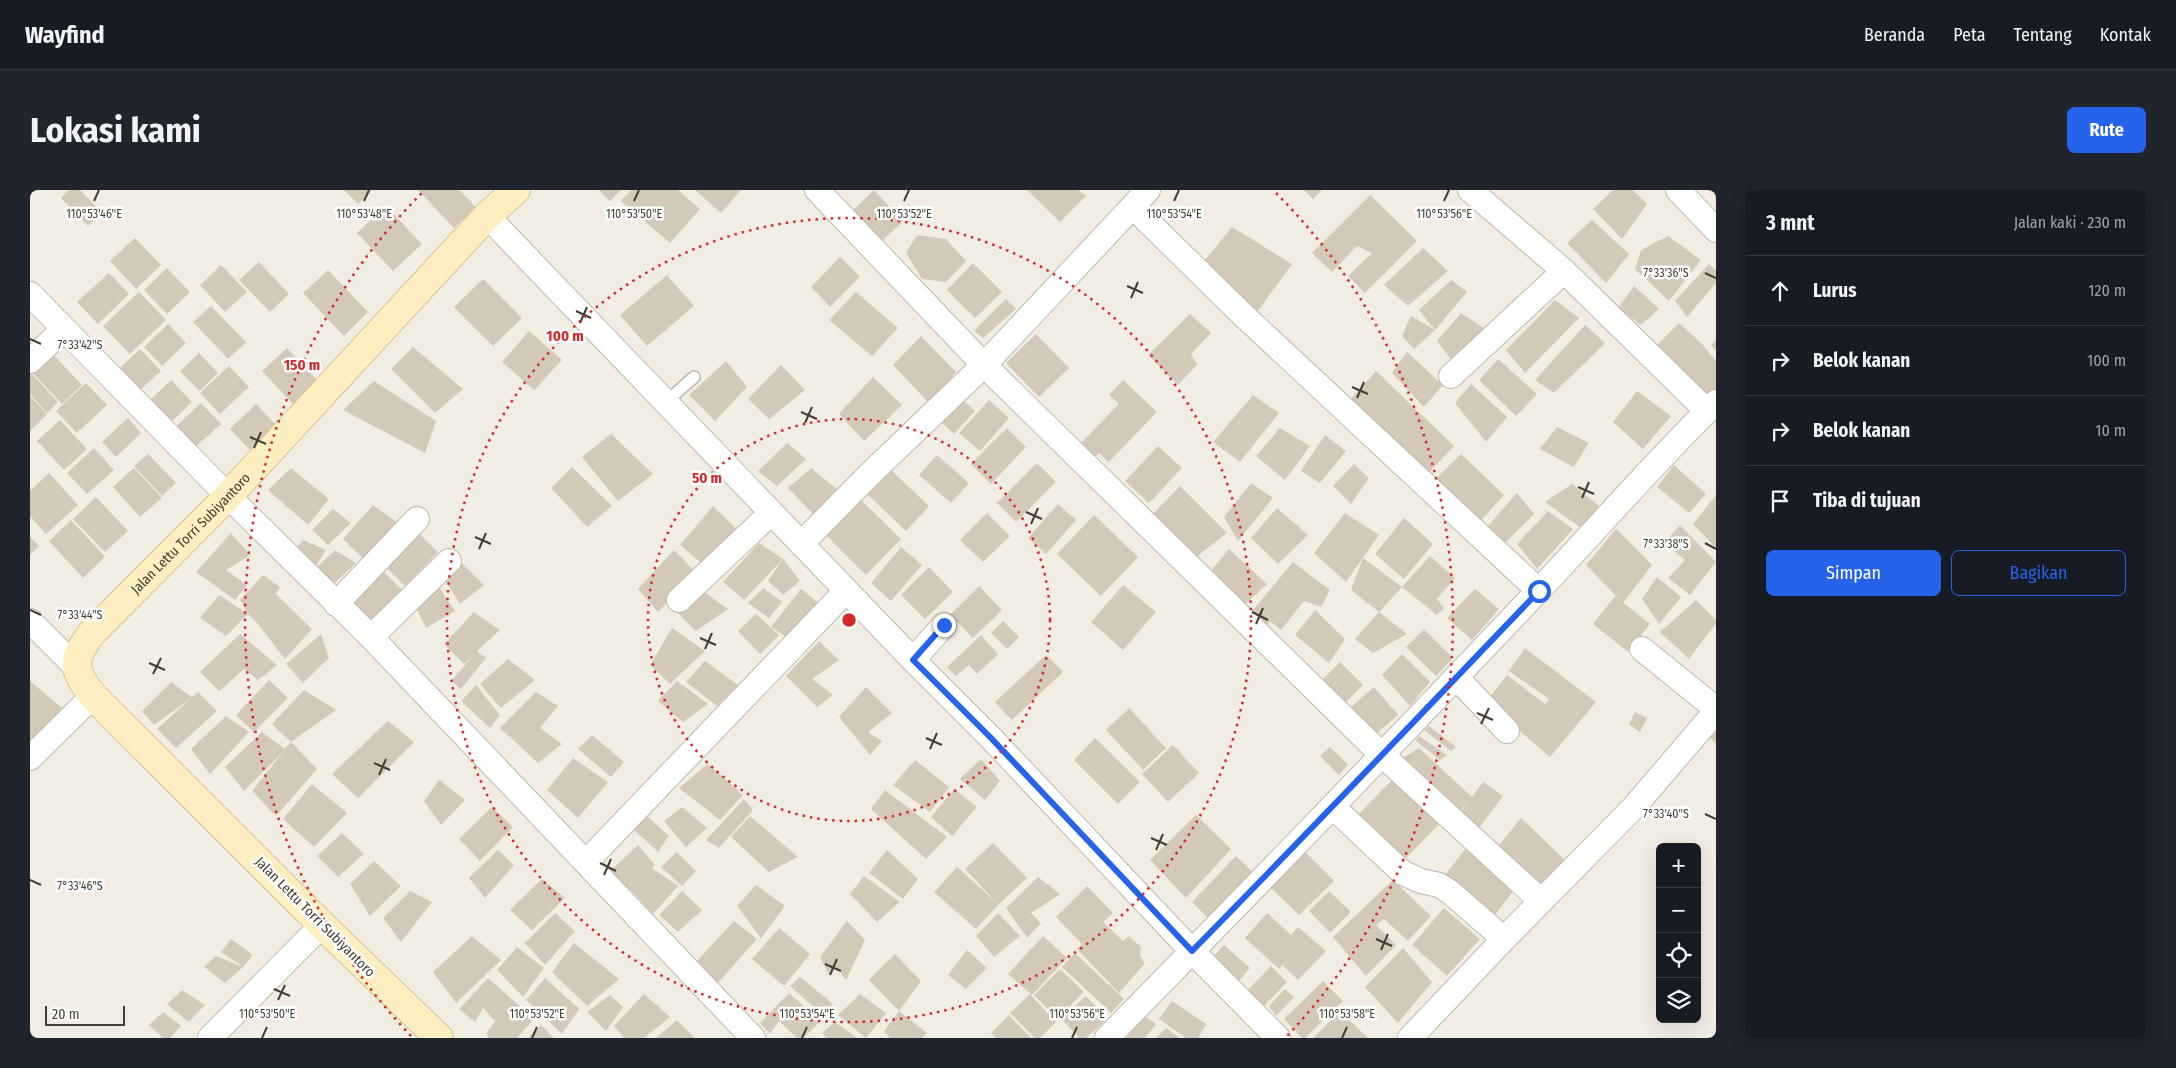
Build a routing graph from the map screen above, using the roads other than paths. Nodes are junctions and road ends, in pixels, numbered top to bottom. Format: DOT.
graph roads {
  1 [pos="817,190"];
  2 [pos="1470,190"];
  3 [pos="1678,190"];
  4 [pos="1141,198"];
  5 [pos="500,199"];
  6 [pos="1716,230"];
  7 [pos="1564,271"];
  8 [pos="30,294"];
  9 [pos="64,329"];
  10 [pos="30,360"];
  11 [pos="984,365"];
  12 [pos="1451,376"];
  13 [pos="694,377"];
  14 [pos="665,403"];
  15 [pos="1711,406"];
  16 [pos="228,496"];
  17 [pos="771,513"];
  18 [pos="417,519"];
  19 [pos="801,544"];
  20 [pos="449,561"];
  21 [pos="846,591"];
  22 [pos="1539,591"];
  23 [pos="679,600"];
  24 [pos="336,604"];
  25 [pos="30,621"];
  26 [pos="944,625"];
  27 [pos="371,637"];
  28 [pos="1642,649"];
  29 [pos="913,660"];
  30 [pos="76,667"];
  31 [pos="1456,678"];
  32 [pos="93,696"];
  33 [pos="1716,710"];
  34 [pos="1507,732"];
  35 [pos="1381,754"];
  36 [pos="30,758"];
  37 [pos="1333,807"];
  38 [pos="586,862"];
  39 [pos="1541,901"];
  40 [pos="322,925"];
  41 [pos="1504,938"];
  42 [pos="1192,951"];
  43 [pos="210,1038"];
  44 [pos="439,1038"];
  45 [pos="753,1038"];
  46 [pos="1107,1038"];
  47 [pos="1278,1038"];
  48 [pos="1410,1038"];
  1 -- 11 [label="street"];
  2 -- 7 [label="street"];
  3 -- 6 [label="street"];
  4 -- 11 [label="street"];
  4 -- 22 [label="street"];
  5 -- 14 [label="street"];
  5 -- 16 [label="main road, Jalan Lettu Torri Subiyantoro"];
  7 -- 12 [label="street"];
  7 -- 15 [label="street"];
  8 -- 9 [label="street"];
  9 -- 10 [label="street"];
  9 -- 16 [label="street"];
  11 -- 19 [label="street"];
  11 -- 35 [label="street"];
  13 -- 14 [label="lane"];
  14 -- 17 [label="street"];
  15 -- 22 [label="street"];
  16 -- 24 [label="street"];
  16 -- 30 [label="main road, Jalan Lettu Torri Subiyantoro"];
  17 -- 19 [label="street"];
  17 -- 23 [label="street"];
  18 -- 24 [label="street"];
  19 -- 21 [label="street"];
  20 -- 27 [label="street"];
  21 -- 29 [label="street"];
  21 -- 38 [label="street"];
  22 -- 31 [label="street"];
  24 -- 27 [label="street"];
  25 -- 30 [label="street"];
  26 -- 29 [label="street"];
  27 -- 38 [label="street"];
  28 -- 33 [label="street"];
  29 -- 42 [label="street"];
  30 -- 32 [label="main road, Jalan Lettu Torri Subiyantoro"];
  31 -- 34 [label="street"];
  31 -- 35 [label="street"];
  32 -- 36 [label="street"];
  32 -- 40 [label="main road, Jalan Lettu Torri Subiyantoro"];
  33 -- 39 [label="street"];
  35 -- 37 [label="street"];
  35 -- 39 [label="street"];
  37 -- 41 [label="street"];
  37 -- 42 [label="street"];
  38 -- 45 [label="street"];
  39 -- 41 [label="street"];
  40 -- 43 [label="street"];
  40 -- 44 [label="main road, Jalan Lettu Torri Subiyantoro"];
  41 -- 48 [label="street"];
  42 -- 46 [label="street"];
  42 -- 47 [label="street"];
}
